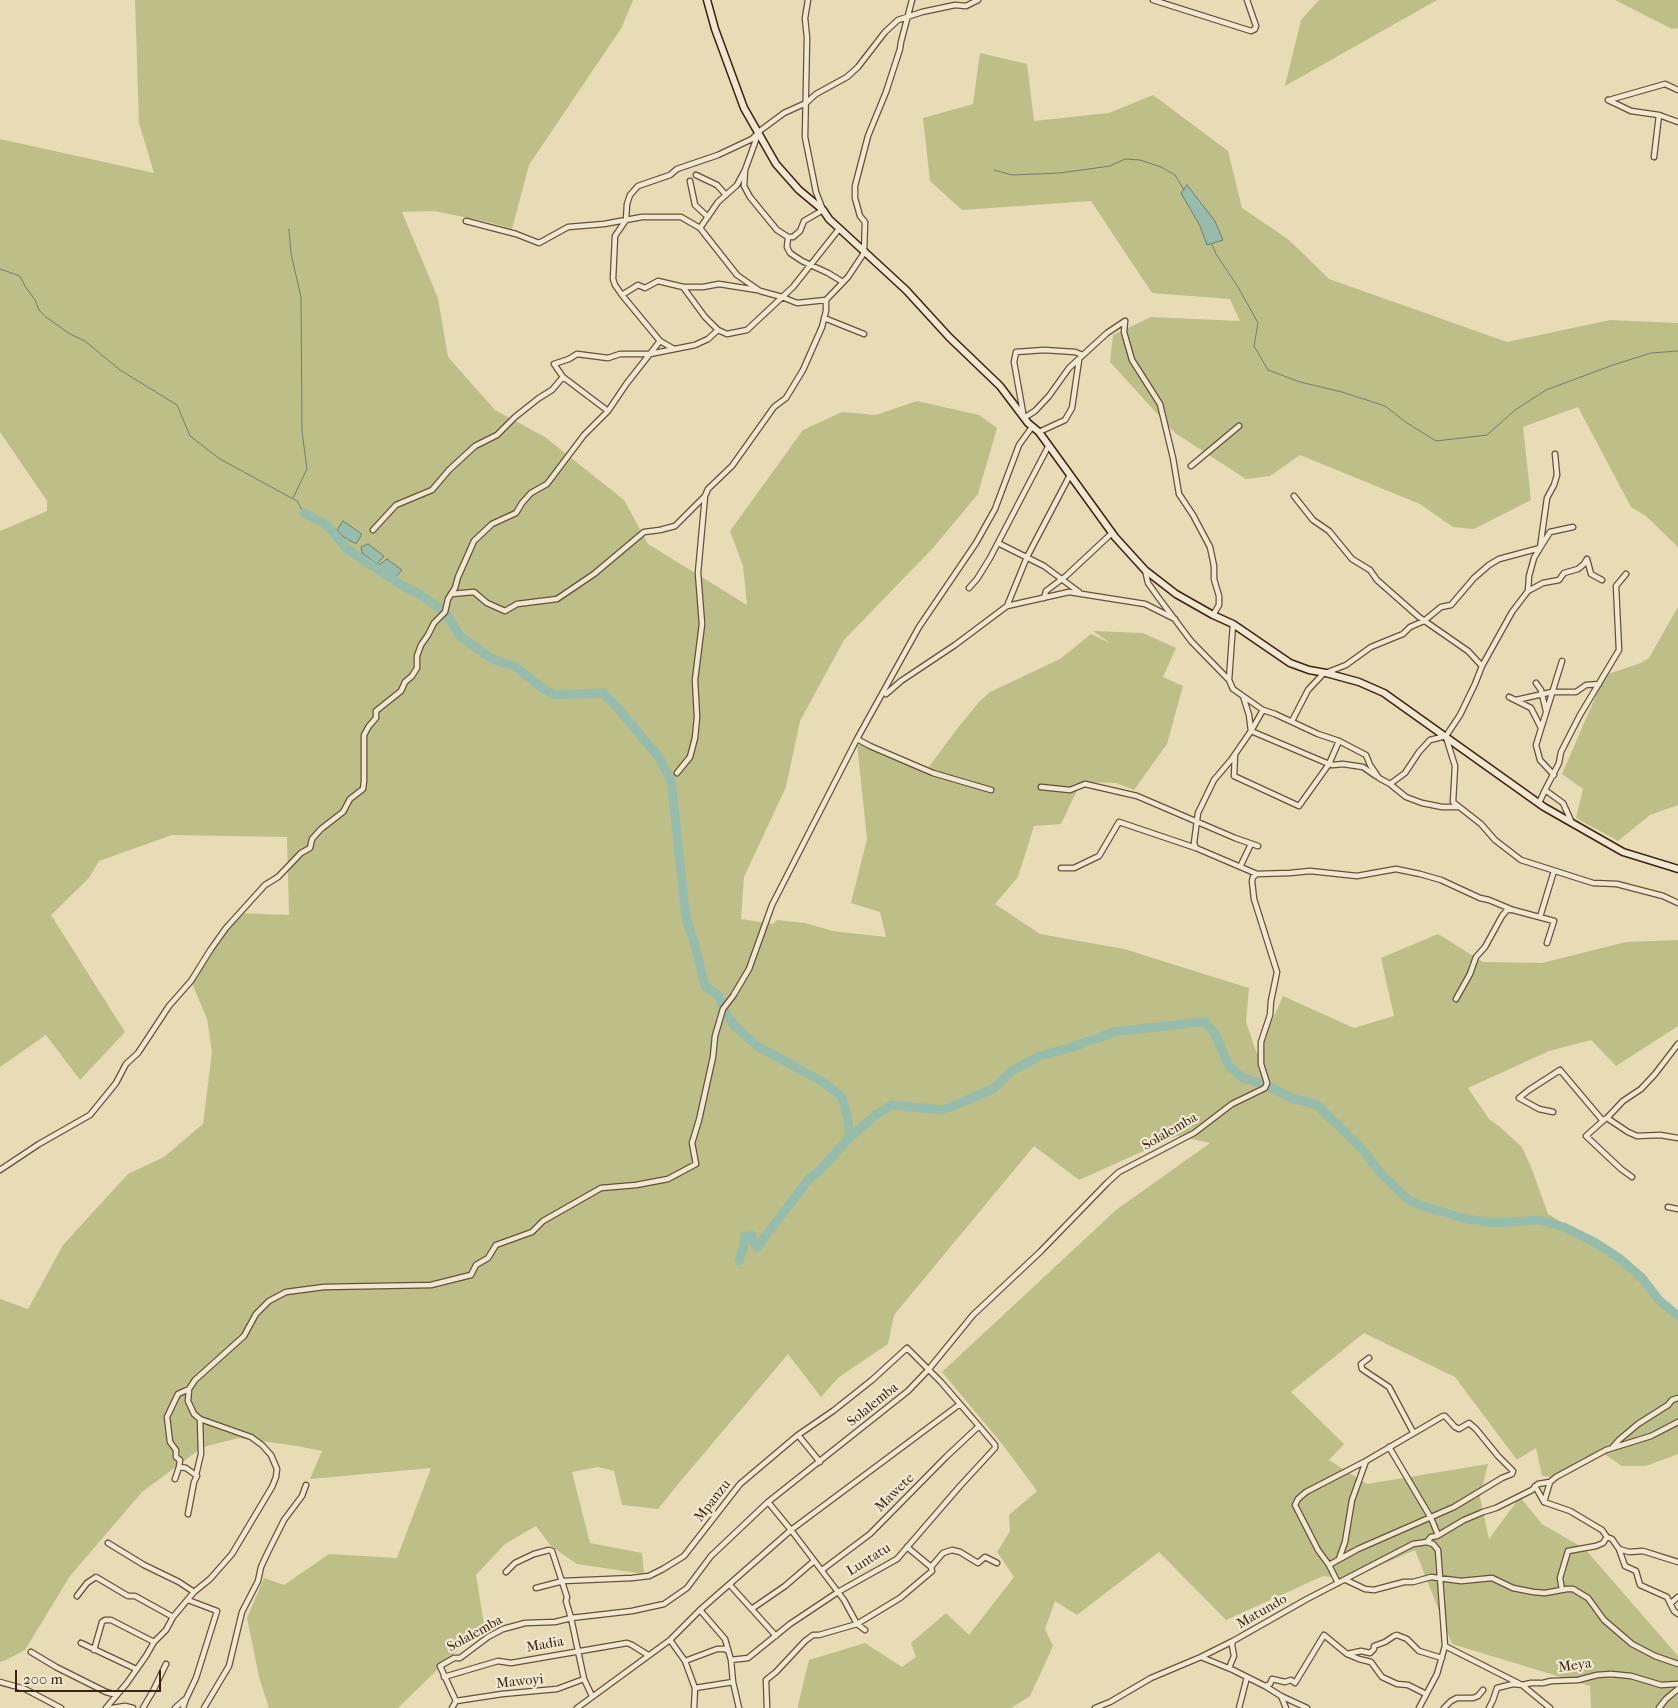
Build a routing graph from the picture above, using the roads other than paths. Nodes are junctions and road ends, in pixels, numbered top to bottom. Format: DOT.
graph roads {
  1 [pos="708,0"];
  2 [pos="808,0"];
  3 [pos="912,0"];
  4 [pos="978,0"];
  5 [pos="1153,0"];
  6 [pos="1248,0"];
  7 [pos="908,16"];
  8 [pos="1678,90"];
  9 [pos="806,103"];
  10 [pos="1659,115"];
  11 [pos="1678,122"];
  12 [pos="758,133"];
  13 [pos="1654,157"];
  14 [pos="745,170"];
  15 [pos="696,174"];
  16 [pos="690,181"];
  17 [pos="726,195"];
  18 [pos="823,210"];
  19 [pos="708,217"];
  20 [pos="626,220"];
  21 [pos="466,221"];
  22 [pos="700,228"];
  23 [pos="839,229"];
  24 [pos="788,237"];
  25 [pos="864,253"];
  26 [pos="811,265"];
  27 [pos="843,282"];
  28 [pos="684,287"];
  29 [pos="760,291"];
  30 [pos="622,295"];
  31 [pos="782,297"];
  32 [pos="826,300"];
  33 [pos="824,318"];
  34 [pos="718,330"];
  35 [pos="864,334"];
  36 [pos="660,341"];
  37 [pos="674,349"];
  38 [pos="650,354"];
  39 [pos="1081,357"];
  40 [pos="563,377"];
  41 [pos="608,411"];
  42 [pos="1024,418"];
  43 [pos="1239,426"];
  44 [pos="1032,427"];
  45 [pos="1039,432"];
  46 [pos="1048,445"];
  47 [pos="1556,454"];
  48 [pos="1191,466"];
  49 [pos="1070,475"];
  50 [pos="704,496"];
  51 [pos="1294,496"];
  52 [pos="1573,527"];
  53 [pos="373,530"];
  54 [pos="1112,534"];
  55 [pos="998,543"];
  56 [pos="1540,548"];
  57 [pos="1028,557"];
  58 [pos="1145,570"];
  59 [pos="1626,574"];
  60 [pos="1062,579"];
  61 [pos="1602,580"];
  62 [pos="969,588"];
  63 [pos="1528,591"];
  64 [pos="1080,593"];
  65 [pos="451,594"];
  66 [pos="1044,598"];
  67 [pos="1007,606"];
  68 [pos="1213,615"];
  69 [pos="1174,619"];
  70 [pos="1424,621"];
  71 [pos="1233,624"];
  72 [pos="1562,661"];
  73 [pos="1482,666"];
  74 [pos="1326,673"];
  75 [pos="1229,680"];
  76 [pos="1536,683"];
  77 [pos="1600,684"];
  78 [pos="1552,692"];
  79 [pos="1542,695"];
  80 [pos="1244,696"];
  81 [pos="1509,698"];
  82 [pos="1516,700"];
  83 [pos="1263,710"];
  84 [pos="1546,712"];
  85 [pos="872,714"];
  86 [pos="1292,721"];
  87 [pos="1541,728"];
  88 [pos="1251,731"];
  89 [pos="1446,736"];
  90 [pos="857,739"];
  91 [pos="1339,741"];
  92 [pos="1235,755"];
  93 [pos="1329,764"];
  94 [pos="677,773"];
  95 [pos="1554,775"];
  96 [pos="1379,778"];
  97 [pos="1390,784"];
  98 [pos="1041,787"];
  99 [pos="992,790"];
  100 [pos="1546,790"];
  101 [pos="1539,803"];
  102 [pos="1459,808"];
  103 [pos="1197,822"];
  104 [pos="1573,824"];
  105 [pos="1251,844"];
  106 [pos="1258,846"];
  107 [pos="1196,848"];
  108 [pos="1240,867"];
  109 [pos="1061,868"];
  110 [pos="1678,869"];
  111 [pos="1554,871"];
  112 [pos="1257,874"];
  113 [pos="1678,903"];
  114 [pos="1513,910"];
  115 [pos="1540,917"];
  116 [pos="1547,943"];
  117 [pos="1456,999"];
  118 [pos="1678,1044"];
  119 [pos="1553,1112"];
  120 [pos="1605,1120"];
  121 [pos="1678,1138"];
  122 [pos="0,1170"];
  123 [pos="1632,1177"];
  124 [pos="1668,1207"];
  125 [pos="1678,1209"];
  126 [pos="1369,1358"];
  127 [pos="929,1369"];
  128 [pos="189,1389"];
  129 [pos="1678,1398"];
  130 [pos="960,1404"];
  131 [pos="200,1419"];
  132 [pos="1678,1422"];
  133 [pos="980,1426"];
  134 [pos="1413,1432"];
  135 [pos="798,1435"];
  136 [pos="1389,1447"];
  137 [pos="1611,1448"];
  138 [pos="1366,1461"];
  139 [pos="820,1462"];
  140 [pos="180,1467"];
  141 [pos="196,1475"];
  142 [pos="175,1478"];
  143 [pos="1550,1482"];
  144 [pos="306,1485"];
  145 [pos="1535,1486"];
  146 [pos="768,1502"];
  147 [pos="1544,1502"];
  148 [pos="188,1514"];
  149 [pos="1431,1518"];
  150 [pos="791,1530"];
  151 [pos="1438,1535"];
  152 [pos="1606,1537"];
  153 [pos="1427,1542"];
  154 [pos="108,1543"];
  155 [pos="907,1547"];
  156 [pos="1436,1547"];
  157 [pos="1619,1549"];
  158 [pos="1338,1560"];
  159 [pos="814,1561"];
  160 [pos="1678,1562"];
  161 [pos="997,1563"];
  162 [pos="1329,1565"];
  163 [pos="932,1567"];
  164 [pos="822,1570"];
  165 [pos="506,1572"];
  166 [pos="1440,1578"];
  167 [pos="1346,1580"];
  168 [pos="562,1581"];
  169 [pos="1338,1583"];
  170 [pos="730,1585"];
  171 [pos="536,1588"];
  172 [pos="1562,1590"];
  173 [pos="194,1592"];
  174 [pos="838,1592"];
  175 [pos="77,1596"];
  176 [pos="1678,1597"];
  177 [pos="188,1600"];
  178 [pos="1671,1603"];
  179 [pos="753,1608"];
  180 [pos="700,1610"];
  181 [pos="1678,1614"];
  182 [pos="173,1617"];
  183 [pos="571,1618"];
  184 [pos="857,1624"];
  185 [pos="865,1630"];
  186 [pos="776,1636"];
  187 [pos="670,1640"];
  188 [pos="1233,1641"];
  189 [pos="154,1642"];
  190 [pos="81,1643"];
  191 [pos="1445,1646"];
  192 [pos="94,1650"];
  193 [pos="578,1651"];
  194 [pos="728,1651"];
  195 [pos="32,1652"];
  196 [pos="1347,1654"];
  197 [pos="648,1655"];
  198 [pos="1201,1657"];
  199 [pos="1442,1658"];
  200 [pos="731,1660"];
  201 [pos="685,1661"];
  202 [pos="166,1664"];
  203 [pos="1678,1664"];
  204 [pos="1229,1668"];
  205 [pos="136,1669"];
  206 [pos="444,1677"];
  207 [pos="1248,1677"];
  208 [pos="584,1680"];
  209 [pos="0,1682"];
  210 [pos="733,1682"];
  211 [pos="1678,1684"];
  212 [pos="1522,1685"];
  213 [pos="1265,1686"];
  214 [pos="695,1688"];
  215 [pos="1678,1689"];
  216 [pos="1484,1690"];
  217 [pos="1426,1694"];
  218 [pos="117,1695"];
  219 [pos="592,1696"];
  220 [pos="1281,1696"];
  221 [pos="186,1699"];
  222 [pos="456,1701"];
  223 [pos="578,1707"];
  224 [pos="61,1708"];
  225 [pos="106,1708"];
  226 [pos="112,1708"];
  227 [pos="132,1708"];
  228 [pos="143,1708"];
  229 [pos="174,1708"];
  230 [pos="183,1708"];
  231 [pos="204,1708"];
  232 [pos="452,1708"];
  233 [pos="694,1708"];
  234 [pos="738,1708"];
  235 [pos="767,1708"];
  236 [pos="1095,1708"];
  237 [pos="1239,1708"];
  238 [pos="1286,1708"];
  239 [pos="1307,1708"];
  240 [pos="1419,1708"];
  241 [pos="1444,1708"];
  242 [pos="1489,1708"];
  243 [pos="1550,1708"];
  244 [pos="1659,1708"];
  1 -- 12 [label="street"];
  2 -- 9 [label="street"];
  3 -- 7 [label="street"];
  4 -- 7 [label="street"];
  5 -- 6 [label="street"];
  7 -- 9 [label="street"];
  7 -- 25 [label="street"];
  8 -- 10 [label="street"];
  9 -- 12 [label="street"];
  9 -- 18 [label="street"];
  10 -- 11 [label="street"];
  10 -- 13 [label="street"];
  12 -- 14 [label="street"];
  12 -- 18 [label="street"];
  12 -- 20 [label="street"];
  14 -- 17 [label="street"];
  14 -- 24 [label="street"];
  15 -- 17 [label="street"];
  16 -- 19 [label="street"];
  17 -- 19 [label="street"];
  18 -- 23 [label="street"];
  18 -- 24 [label="street"];
  19 -- 22 [label="street"];
  20 -- 21 [label="street"];
  20 -- 22 [label="street"];
  20 -- 30 [label="street"];
  22 -- 29 [label="street"];
  23 -- 25 [label="street"];
  23 -- 26 [label="street"];
  24 -- 26 [label="street"];
  25 -- 27 [label="street"];
  25 -- 42 [label="street"];
  26 -- 27 [label="street"];
  26 -- 31 [label="street"];
  27 -- 32 [label="street"];
  28 -- 29 [label="street"];
  28 -- 30 [label="street"];
  28 -- 34 [label="street"];
  29 -- 31 [label="street"];
  30 -- 36 [label="street"];
  31 -- 32 [label="street"];
  31 -- 34 [label="street"];
  32 -- 33 [label="street"];
  33 -- 35 [label="street"];
  33 -- 50 [label="street"];
  34 -- 37 [label="street"];
  36 -- 37 [label="street"];
  36 -- 38 [label="street"];
  37 -- 38 [label="street"];
  38 -- 40 [label="street"];
  38 -- 41 [label="street"];
  39 -- 42 [label="street"];
  39 -- 42 [label="street"];
  39 -- 45 [label="street"];
  39 -- 68 [label="street"];
  40 -- 41 [label="street"];
  40 -- 53 [label="street"];
  41 -- 65 [label="street"];
  42 -- 44 [label="street"];
  43 -- 48 [label="street"];
  44 -- 45 [label="street"];
  44 -- 85 [label="street"];
  45 -- 46 [label="street"];
  46 -- 49 [label="street"];
  46 -- 55 [label="street"];
  47 -- 56 [label="street"];
  49 -- 54 [label="street"];
  49 -- 57 [label="street"];
  50 -- 65 [label="street"];
  50 -- 94 [label="street"];
  51 -- 70 [label="street"];
  52 -- 56 [label="street"];
  54 -- 58 [label="street"];
  54 -- 60 [label="street"];
  55 -- 57 [label="street"];
  55 -- 62 [label="street"];
  56 -- 63 [label="street"];
  56 -- 70 [label="street"];
  57 -- 60 [label="street"];
  57 -- 67 [label="street"];
  58 -- 68 [label="street"];
  58 -- 69 [label="street"];
  59 -- 77 [label="street"];
  60 -- 64 [label="street"];
  60 -- 66 [label="street"];
  61 -- 63 [label="street"];
  63 -- 73 [label="street"];
  64 -- 66 [label="street"];
  64 -- 69 [label="street"];
  65 -- 122 [label="street"];
  66 -- 67 [label="street"];
  67 -- 85 [label="street"];
  68 -- 71 [label="street"];
  69 -- 75 [label="street"];
  70 -- 73 [label="street"];
  70 -- 74 [label="street"];
  71 -- 74 [label="street"];
  71 -- 75 [label="street"];
  72 -- 78 [label="street"];
  73 -- 89 [label="street"];
  74 -- 86 [label="street"];
  74 -- 89 [label="street"];
  75 -- 80 [label="street"];
  76 -- 79 [label="street"];
  77 -- 78 [label="street"];
  77 -- 95 [label="street"];
  78 -- 79 [label="street"];
  78 -- 84 [label="street"];
  79 -- 82 [label="street"];
  79 -- 84 [label="street"];
  80 -- 83 [label="street"];
  80 -- 88 [label="street"];
  81 -- 82 [label="street"];
  82 -- 87 [label="street"];
  83 -- 86 [label="street"];
  83 -- 88 [label="street"];
  84 -- 87 [label="street"];
  85 -- 90 [label="street"];
  86 -- 91 [label="street"];
  87 -- 95 [label="street"];
  88 -- 92 [label="street"];
  88 -- 93 [label="street"];
  89 -- 97 [label="street"];
  89 -- 101 [label="street"];
  89 -- 102 [label="street"];
  90 -- 99 [label="street"];
  90 -- 128 [label="street"];
  91 -- 93 [label="street"];
  91 -- 96 [label="street"];
  92 -- 93 [label="street"];
  92 -- 103 [label="street"];
  93 -- 96 [label="street"];
  95 -- 100 [label="street"];
  96 -- 97 [label="street"];
  97 -- 102 [label="street"];
  98 -- 103 [label="street"];
  100 -- 101 [label="street"];
  100 -- 104 [label="street"];
  101 -- 104 [label="street"];
  102 -- 111 [label="street"];
  103 -- 105 [label="street"];
  103 -- 107 [label="street"];
  104 -- 110 [label="street"];
  105 -- 106 [label="street"];
  105 -- 108 [label="street"];
  107 -- 108 [label="street"];
  107 -- 109 [label="street"];
  108 -- 112 [label="street"];
  111 -- 113 [label="street"];
  111 -- 115 [label="street"];
  112 -- 114 [label="street"];
  112 -- 127 [label="street, Solalemba"];
  114 -- 115 [label="street"];
  114 -- 117 [label="street"];
  115 -- 116 [label="street"];
  118 -- 120 [label="street"];
  119 -- 120 [label="street"];
  120 -- 121 [label="street"];
  120 -- 123 [label="street"];
  124 -- 125 [label="street"];
  126 -- 134 [label="street"];
  127 -- 130 [label="street"];
  127 -- 135 [label="street, Mpanzu"];
  127 -- 139 [label="street, Solalemba"];
  128 -- 131 [label="street"];
  128 -- 140 [label="street"];
  129 -- 137 [label="street"];
  130 -- 133 [label="street"];
  130 -- 150 [label="street"];
  131 -- 141 [label="street"];
  131 -- 173 [label="street"];
  132 -- 137 [label="street"];
  133 -- 155 [label="street, Luntatu"];
  133 -- 164 [label="street, Mawete"];
  134 -- 136 [label="street"];
  134 -- 149 [label="street"];
  135 -- 139 [label="street"];
  135 -- 168 [label="street, Mpanzu"];
  136 -- 138 [label="street"];
  136 -- 149 [label="street"];
  137 -- 143 [label="street, Matundo"];
  138 -- 158 [label="street"];
  138 -- 162 [label="street"];
  139 -- 146 [label="street, Solalemba"];
  140 -- 141 [label="street"];
  140 -- 142 [label="street"];
  141 -- 148 [label="street"];
  143 -- 145 [label="street, Matundo"];
  143 -- 147 [label="street"];
  144 -- 231 [label="street"];
  145 -- 147 [label="street"];
  145 -- 151 [label="street, Matundo"];
  146 -- 150 [label="street"];
  146 -- 183 [label="street, Solalemba"];
  147 -- 152 [label="street"];
  149 -- 151 [label="street"];
  149 -- 158 [label="street"];
  150 -- 159 [label="street"];
  150 -- 170 [label="street"];
  151 -- 153 [label="street, Matundo"];
  151 -- 156 [label="street"];
  152 -- 157 [label="street"];
  152 -- 172 [label="street"];
  153 -- 156 [label="street"];
  153 -- 167 [label="street, Matundo"];
  154 -- 173 [label="street"];
  155 -- 163 [label="street"];
  155 -- 174 [label="street, Luntatu"];
  156 -- 166 [label="street"];
  157 -- 160 [label="street"];
  157 -- 178 [label="street"];
  158 -- 162 [label="street"];
  159 -- 164 [label="street"];
  159 -- 179 [label="street"];
  161 -- 163 [label="street"];
  162 -- 169 [label="street"];
  163 -- 184 [label="street"];
  164 -- 174 [label="street"];
  165 -- 168 [label="street"];
  166 -- 167 [label="street"];
  166 -- 172 [label="street"];
  166 -- 191 [label="street"];
  167 -- 169 [label="street, Matundo"];
  168 -- 171 [label="street, Mpanzu"];
  168 -- 183 [label="street"];
  169 -- 188 [label="street, Matundo"];
  170 -- 179 [label="street"];
  170 -- 180 [label="street"];
  172 -- 203 [label="street"];
  173 -- 177 [label="street"];
  174 -- 184 [label="street"];
  174 -- 186 [label="street, Luntatu"];
  175 -- 182 [label="street"];
  176 -- 178 [label="street"];
  177 -- 182 [label="street"];
  177 -- 221 [label="street"];
  178 -- 181 [label="street"];
  179 -- 186 [label="street"];
  180 -- 187 [label="street"];
  180 -- 194 [label="street"];
  182 -- 189 [label="street"];
  183 -- 193 [label="street"];
  183 -- 206 [label="street, Solalemba"];
  184 -- 185 [label="street"];
  184 -- 235 [label="street"];
  186 -- 200 [label="street, Luntatu"];
  187 -- 197 [label="street"];
  187 -- 201 [label="street"];
  188 -- 198 [label="street, Matundo"];
  188 -- 204 [label="street"];
  189 -- 192 [label="street"];
  189 -- 205 [label="street"];
  190 -- 192 [label="street"];
  191 -- 199 [label="street"];
  191 -- 212 [label="street"];
  192 -- 205 [label="street"];
  193 -- 197 [label="street, Madia"];
  193 -- 206 [label="street, Madia"];
  193 -- 208 [label="street"];
  194 -- 200 [label="street"];
  194 -- 201 [label="street"];
  195 -- 218 [label="street"];
  196 -- 199 [label="street"];
  196 -- 213 [label="street"];
  196 -- 217 [label="street"];
  197 -- 219 [label="street"];
  198 -- 204 [label="street"];
  198 -- 236 [label="street, Matundo"];
  199 -- 217 [label="street"];
  200 -- 210 [label="street"];
  201 -- 214 [label="street"];
  202 -- 228 [label="street"];
  204 -- 207 [label="street"];
  205 -- 218 [label="street"];
  206 -- 222 [label="street"];
  207 -- 213 [label="street"];
  207 -- 237 [label="street"];
  208 -- 219 [label="street"];
  208 -- 222 [label="street, Mawoyi"];
  209 -- 224 [label="street"];
  210 -- 214 [label="street"];
  210 -- 234 [label="street"];
  211 -- 212 [label="street, Meya"];
  212 -- 242 [label="street, Meya"];
  212 -- 243 [label="street"];
  213 -- 220 [label="street"];
  214 -- 233 [label="street"];
  215 -- 244 [label="street"];
  216 -- 241 [label="street"];
  217 -- 240 [label="street"];
  218 -- 225 [label="street"];
  219 -- 223 [label="street"];
  220 -- 238 [label="street"];
  220 -- 239 [label="street"];
  221 -- 229 [label="street"];
  221 -- 230 [label="street"];
  222 -- 232 [label="street"];
  226 -- 227 [label="street"];
}
